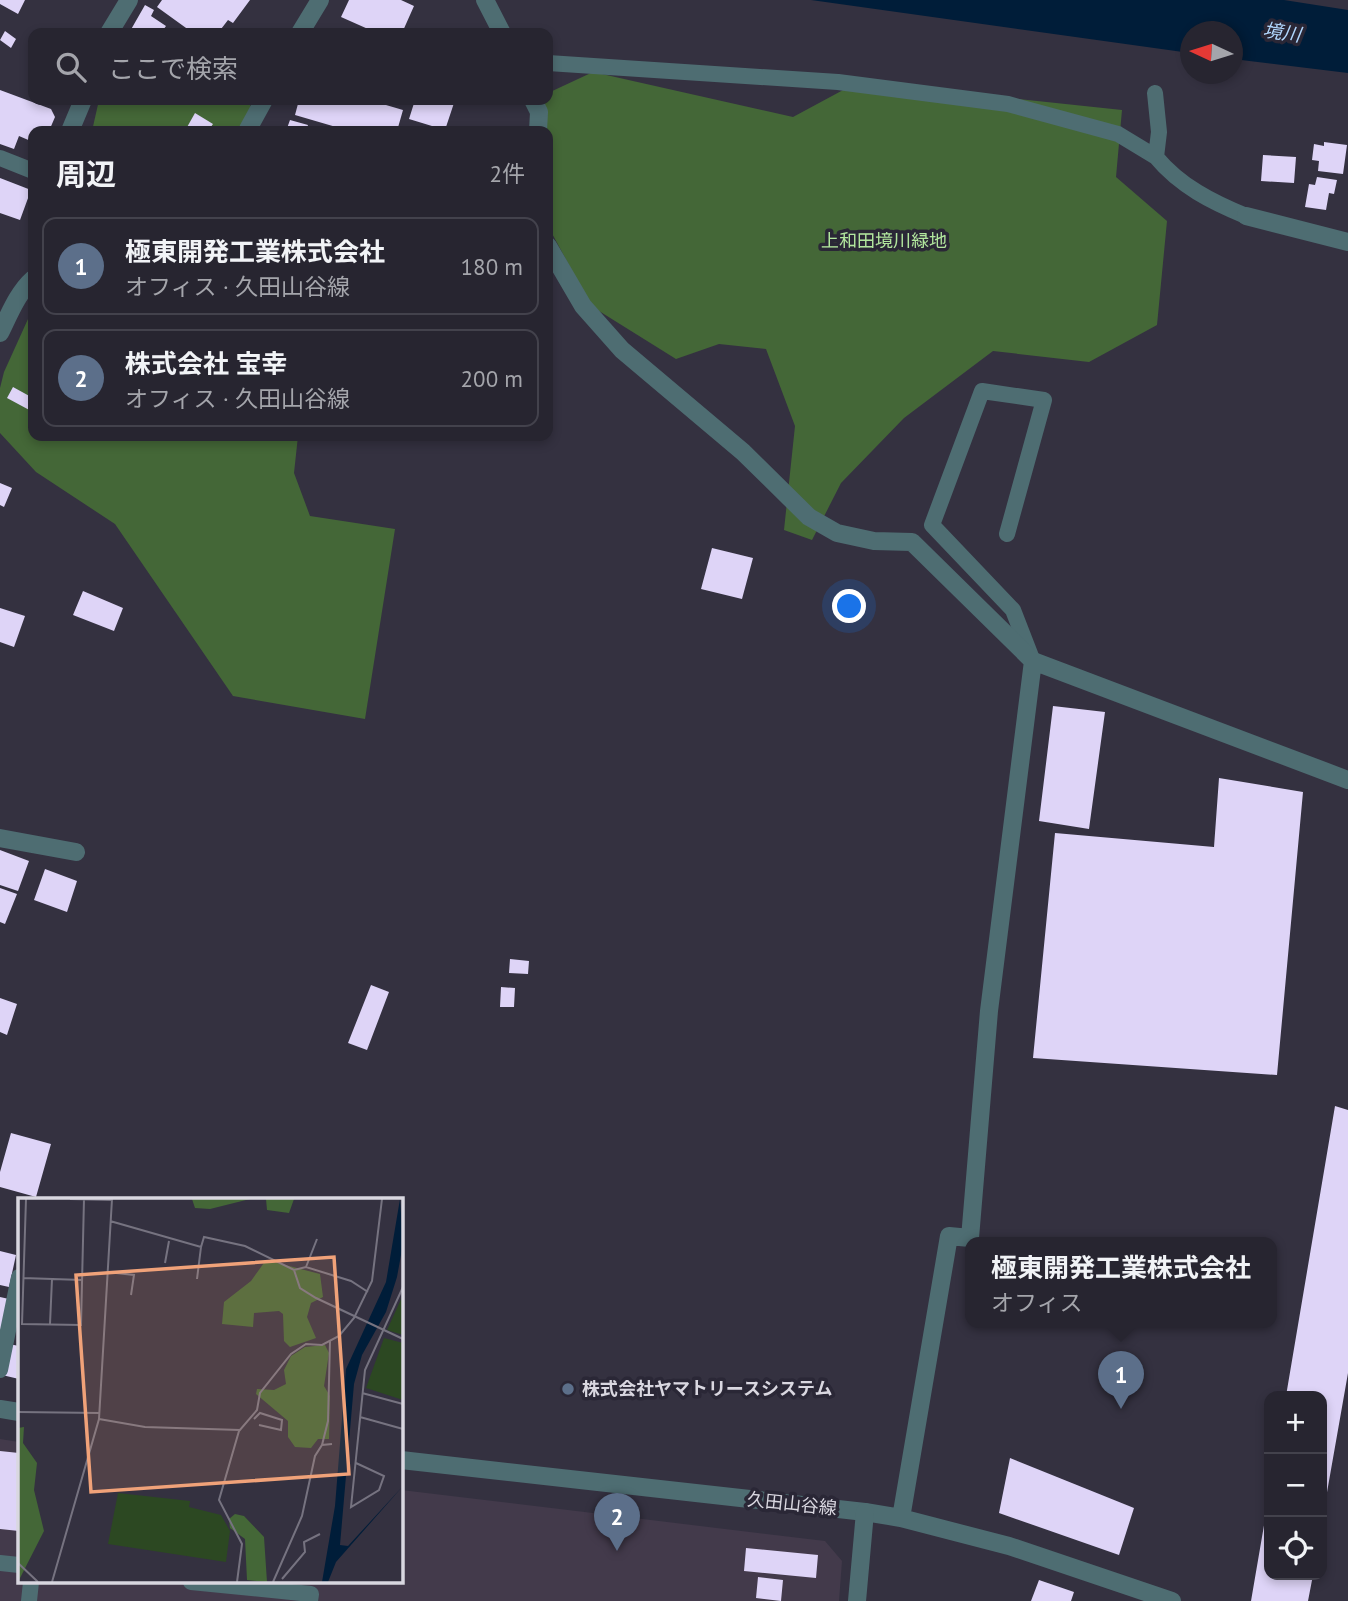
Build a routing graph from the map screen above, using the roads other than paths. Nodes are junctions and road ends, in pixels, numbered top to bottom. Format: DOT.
graph roads {
  1 [pos="129,0"];
  2 [pos="320,0"];
  3 [pos="485,0"];
  4 [pos="112,28"];
  5 [pos="303,28"];
  6 [pos="499,28"];
  7 [pos="553,64"];
  8 [pos="1155,93"];
  9 [pos="81,105"];
  10 [pos="261,105"];
  11 [pos="536,105"];
  12 [pos="72,126"];
  13 [pos="250,126"];
  14 [pos="538,126"];
  15 [pos="1156,157"];
  16 [pos="0,158"];
  17 [pos="28,169"];
  18 [pos="1246,216"];
  19 [pos="1348,242"];
  20 [pos="553,255"];
  21 [pos="28,284"];
  22 [pos="5,311"];
  23 [pos="0,333"];
  24 [pos="1007,534"];
  25 [pos="1032,661"];
  26 [pos="1348,780"];
  27 [pos="0,838"];
  28 [pos="76,852"];
  29 [pos="970,1237"];
  30 [pos="965,1238"];
  31 [pos="18,1282"];
  32 [pos="0,1370"];
  33 [pos="0,1409"];
  34 [pos="18,1412"];
  35 [pos="402,1460"];
  36 [pos="865,1512"];
  37 [pos="901,1518"];
  38 [pos="0,1563"];
  39 [pos="18,1565"];
  40 [pos="211,1584"];
  41 [pos="310,1601"];
  42 [pos="857,1601"];
  43 [pos="1172,1601"];
  1 -- 4 [label="street"];
  2 -- 5 [label="street"];
  3 -- 6 [label="street"];
  7 -- 15 [label="lane"];
  8 -- 15 [label="lane"];
  9 -- 12 [label="street"];
  10 -- 13 [label="street"];
  11 -- 14 [label="street"];
  15 -- 18 [label="lane"];
  16 -- 17 [label="lane"];
  18 -- 19 [label="street"];
  20 -- 25 [label="street"];
  21 -- 22 [label="street"];
  22 -- 23 [label="street"];
  24 -- 25 [label="lane"];
  25 -- 26 [label="street"];
  25 -- 29 [label="street"];
  27 -- 28 [label="street"];
  30 -- 37 [label="street"];
  31 -- 32 [label="lane"];
  33 -- 34 [label="street"];
  35 -- 36 [label="street, 久田山谷線"];
  36 -- 37 [label="street, 久田山谷線"];
  36 -- 42 [label="street"];
  37 -- 43 [label="street, 久田山谷線"];
  38 -- 39 [label="lane"];
  40 -- 41 [label="lane"];
}
